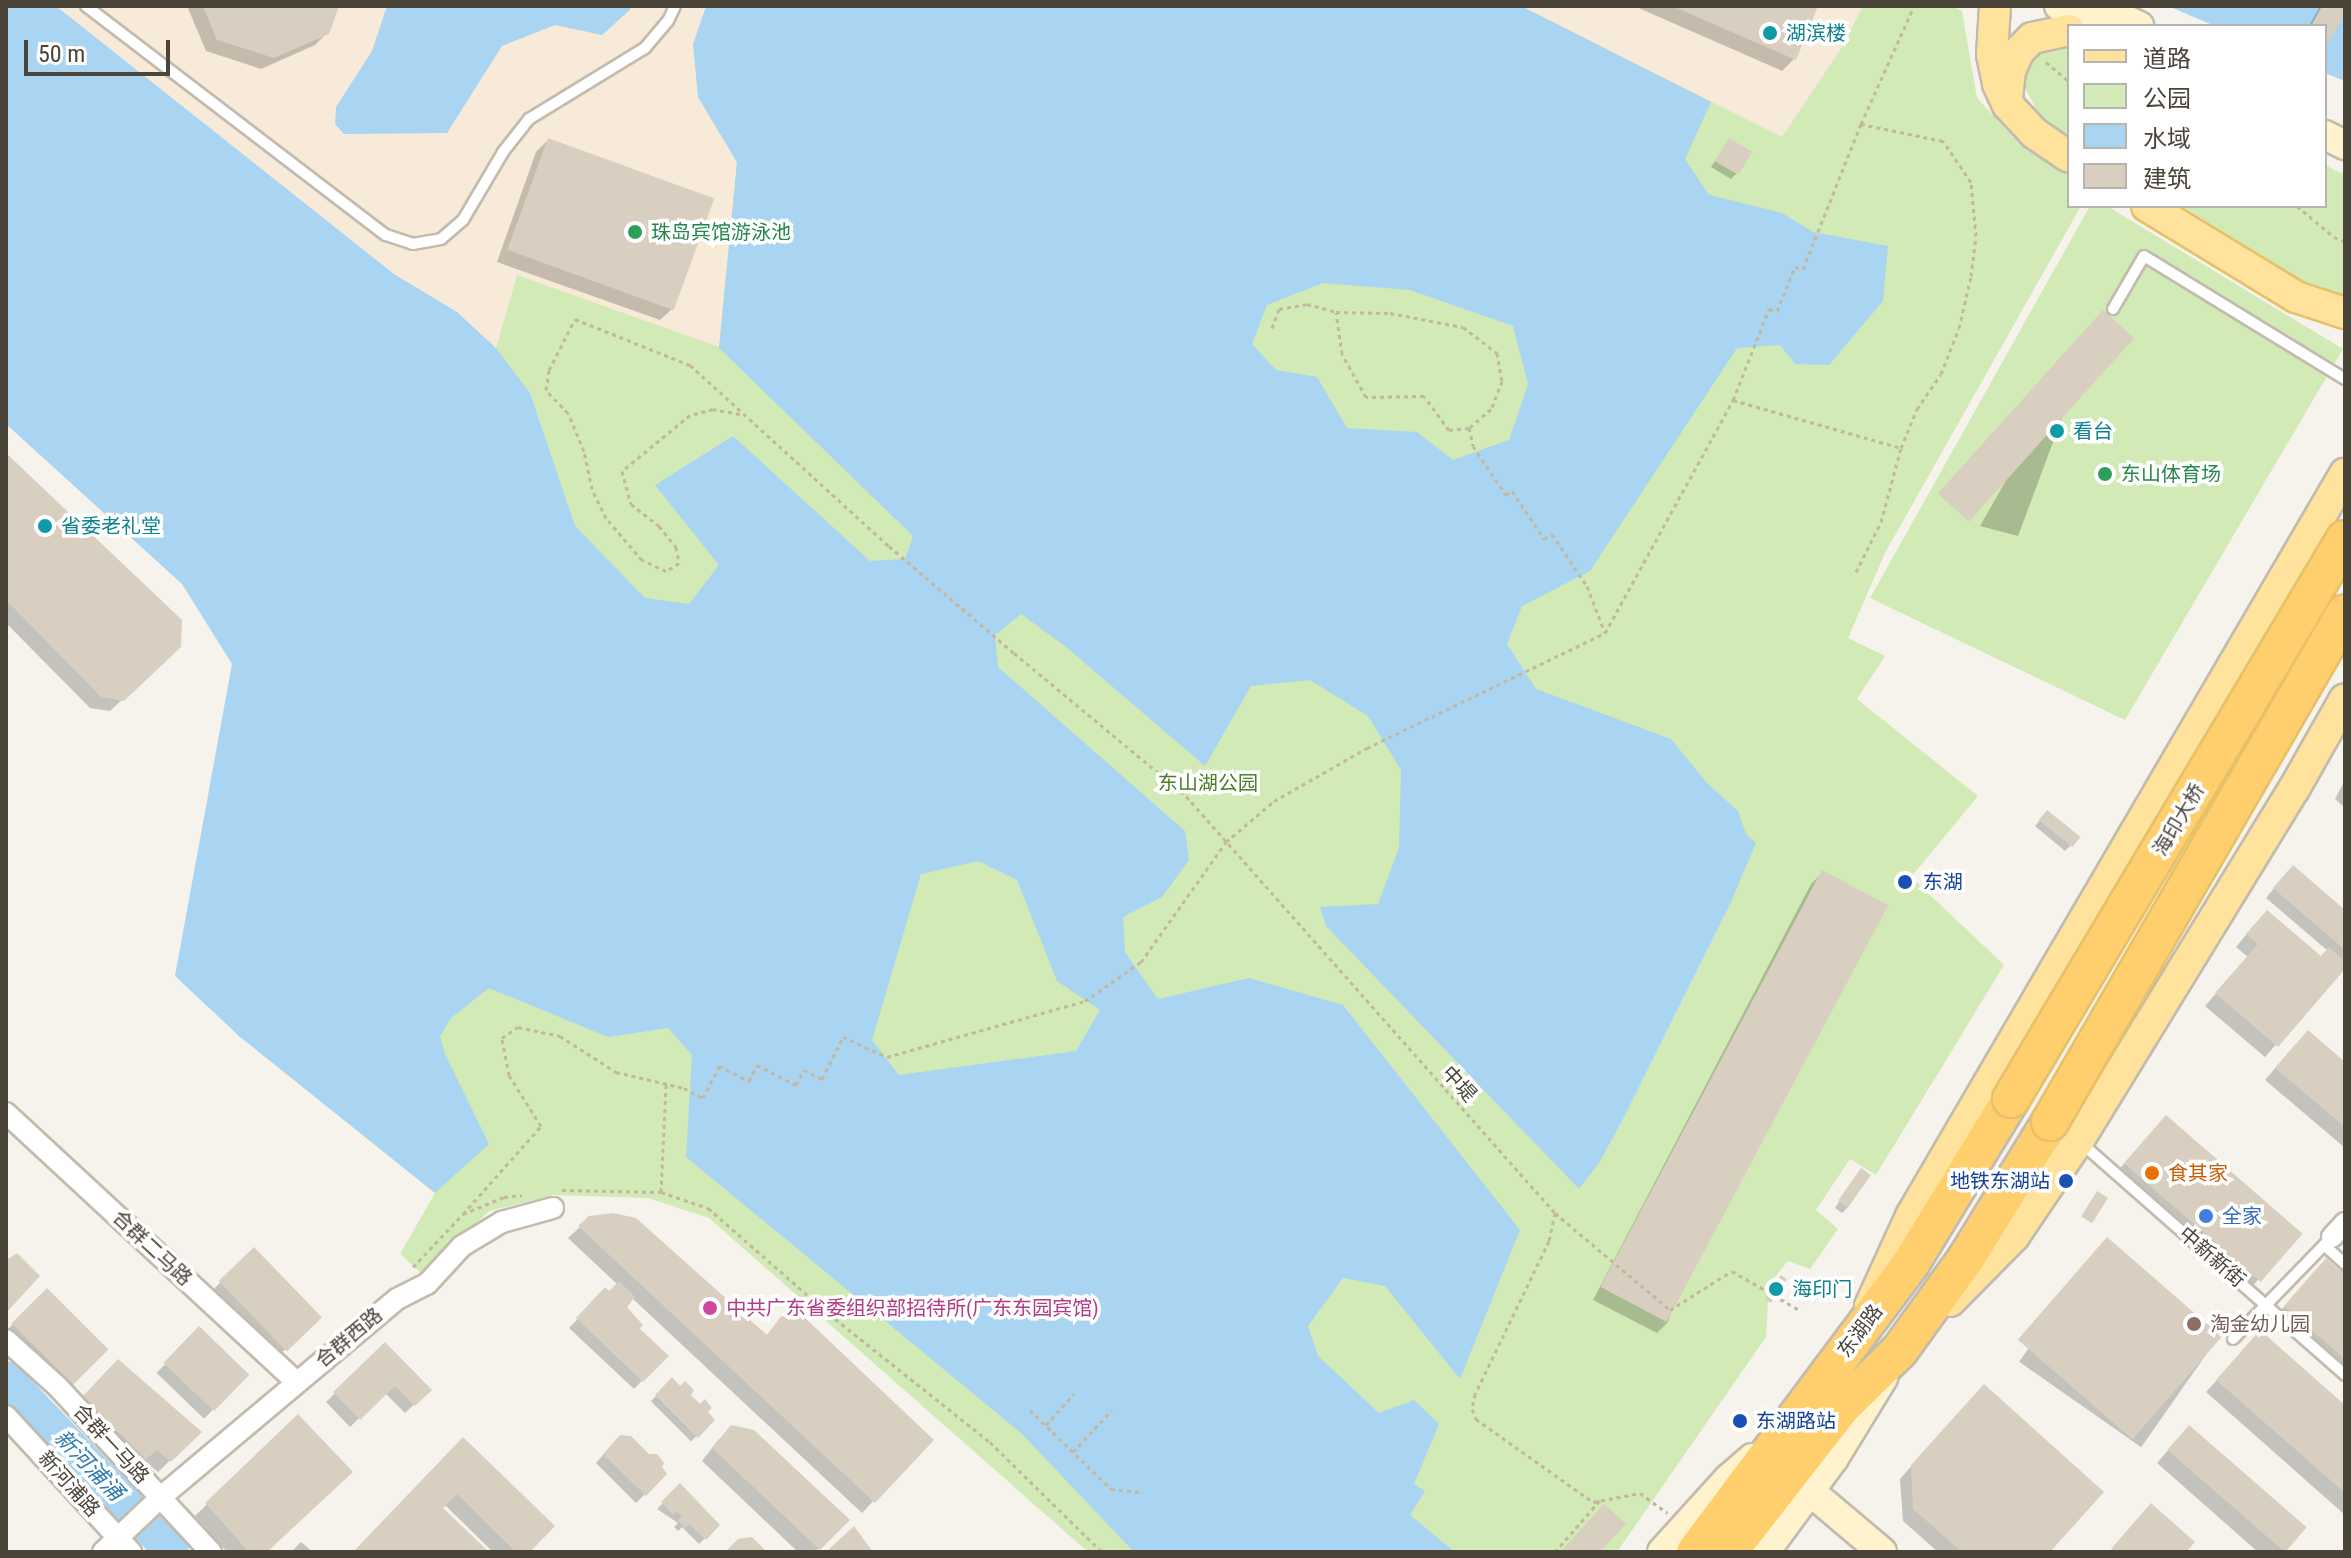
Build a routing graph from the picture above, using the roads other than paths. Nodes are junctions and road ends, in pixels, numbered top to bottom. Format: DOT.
graph roads {
  1 [pos="86,6"];
  2 [pos="675,6"];
  3 [pos="1995,6"];
  4 [pos="2059,6"];
  5 [pos="2098,6"];
  6 [pos="2096,24"];
  7 [pos="2135,24"];
  8 [pos="2067,30"];
  9 [pos="2008,105"];
  10 [pos="2327,118"];
  11 [pos="2345,127"];
  12 [pos="2327,136"];
  13 [pos="2345,145"];
  14 [pos="2067,156"];
  15 [pos="2150,208"];
  16 [pos="2113,309"];
  17 [pos="2345,313"];
  18 [pos="2345,379"];
  19 [pos="2345,474"];
  20 [pos="2345,539"];
  21 [pos="2345,613"];
  22 [pos="2345,699"];
  23 [pos="2011,1099"];
  24 [pos="6,1113"];
  25 [pos="2064,1132"];
  26 [pos="554,1200"];
  27 [pos="2334,1235"];
  28 [pos="2345,1264"];
  29 [pos="2266,1305"];
  30 [pos="1861,1329"];
  31 [pos="2233,1339"];
  32 [pos="6,1340"];
  33 [pos="1900,1350"];
  34 [pos="2345,1375"];
  35 [pos="297,1382"];
  36 [pos="6,1416"];
  37 [pos="1784,1433"];
  38 [pos="1811,1492"];
  39 [pos="155,1503"];
  40 [pos="120,1542"];
  41 [pos="211,1552"];
  42 [pos="1662,1552"];
  43 [pos="1695,1552"];
  44 [pos="1729,1552"];
  45 [pos="1765,1552"];
  46 [pos="1882,1552"];
  1 -- 2 [label="lane"];
  3 -- 9 [label="main road"];
  4 -- 6 [label="main road"];
  5 -- 7 [label="main road"];
  8 -- 9 [label="main road"];
  9 -- 14 [label="main road"];
  10 -- 11 [label="main road"];
  12 -- 13 [label="main road"];
  15 -- 17 [label="main road, bridge"];
  16 -- 18 [label="lane"];
  19 -- 30 [label="main road"];
  20 -- 23 [label="highway, 海印大桥, bridge"];
  21 -- 25 [label="highway, 海印大桥, bridge"];
  22 -- 25 [label="main road"];
  23 -- 30 [label="highway, 东湖路"];
  24 -- 35 [label="street, 合群二马路"];
  25 -- 29 [label="lane, 中新新街"];
  25 -- 33 [label="highway, 东湖路"];
  26 -- 35 [label="street, 合群西路"];
  27 -- 28 [label="lane"];
  27 -- 29 [label="lane"];
  29 -- 31 [label="lane"];
  29 -- 34 [label="lane, 中新新街"];
  30 -- 37 [label="highway, 东湖路"];
  32 -- 39 [label="street, 合群一马路"];
  33 -- 38 [label="main road"];
  33 -- 44 [label="highway, 东湖路"];
  35 -- 39 [label="street, 合群西路"];
  36 -- 40 [label="street, 新河浦路"];
  37 -- 42 [label="main road"];
  37 -- 43 [label="highway, 东湖路"];
  38 -- 45 [label="main road"];
  38 -- 46 [label="main road"];
  39 -- 40 [label="street, 合群西路"];
  39 -- 41 [label="street, 合群一马路"];
}
